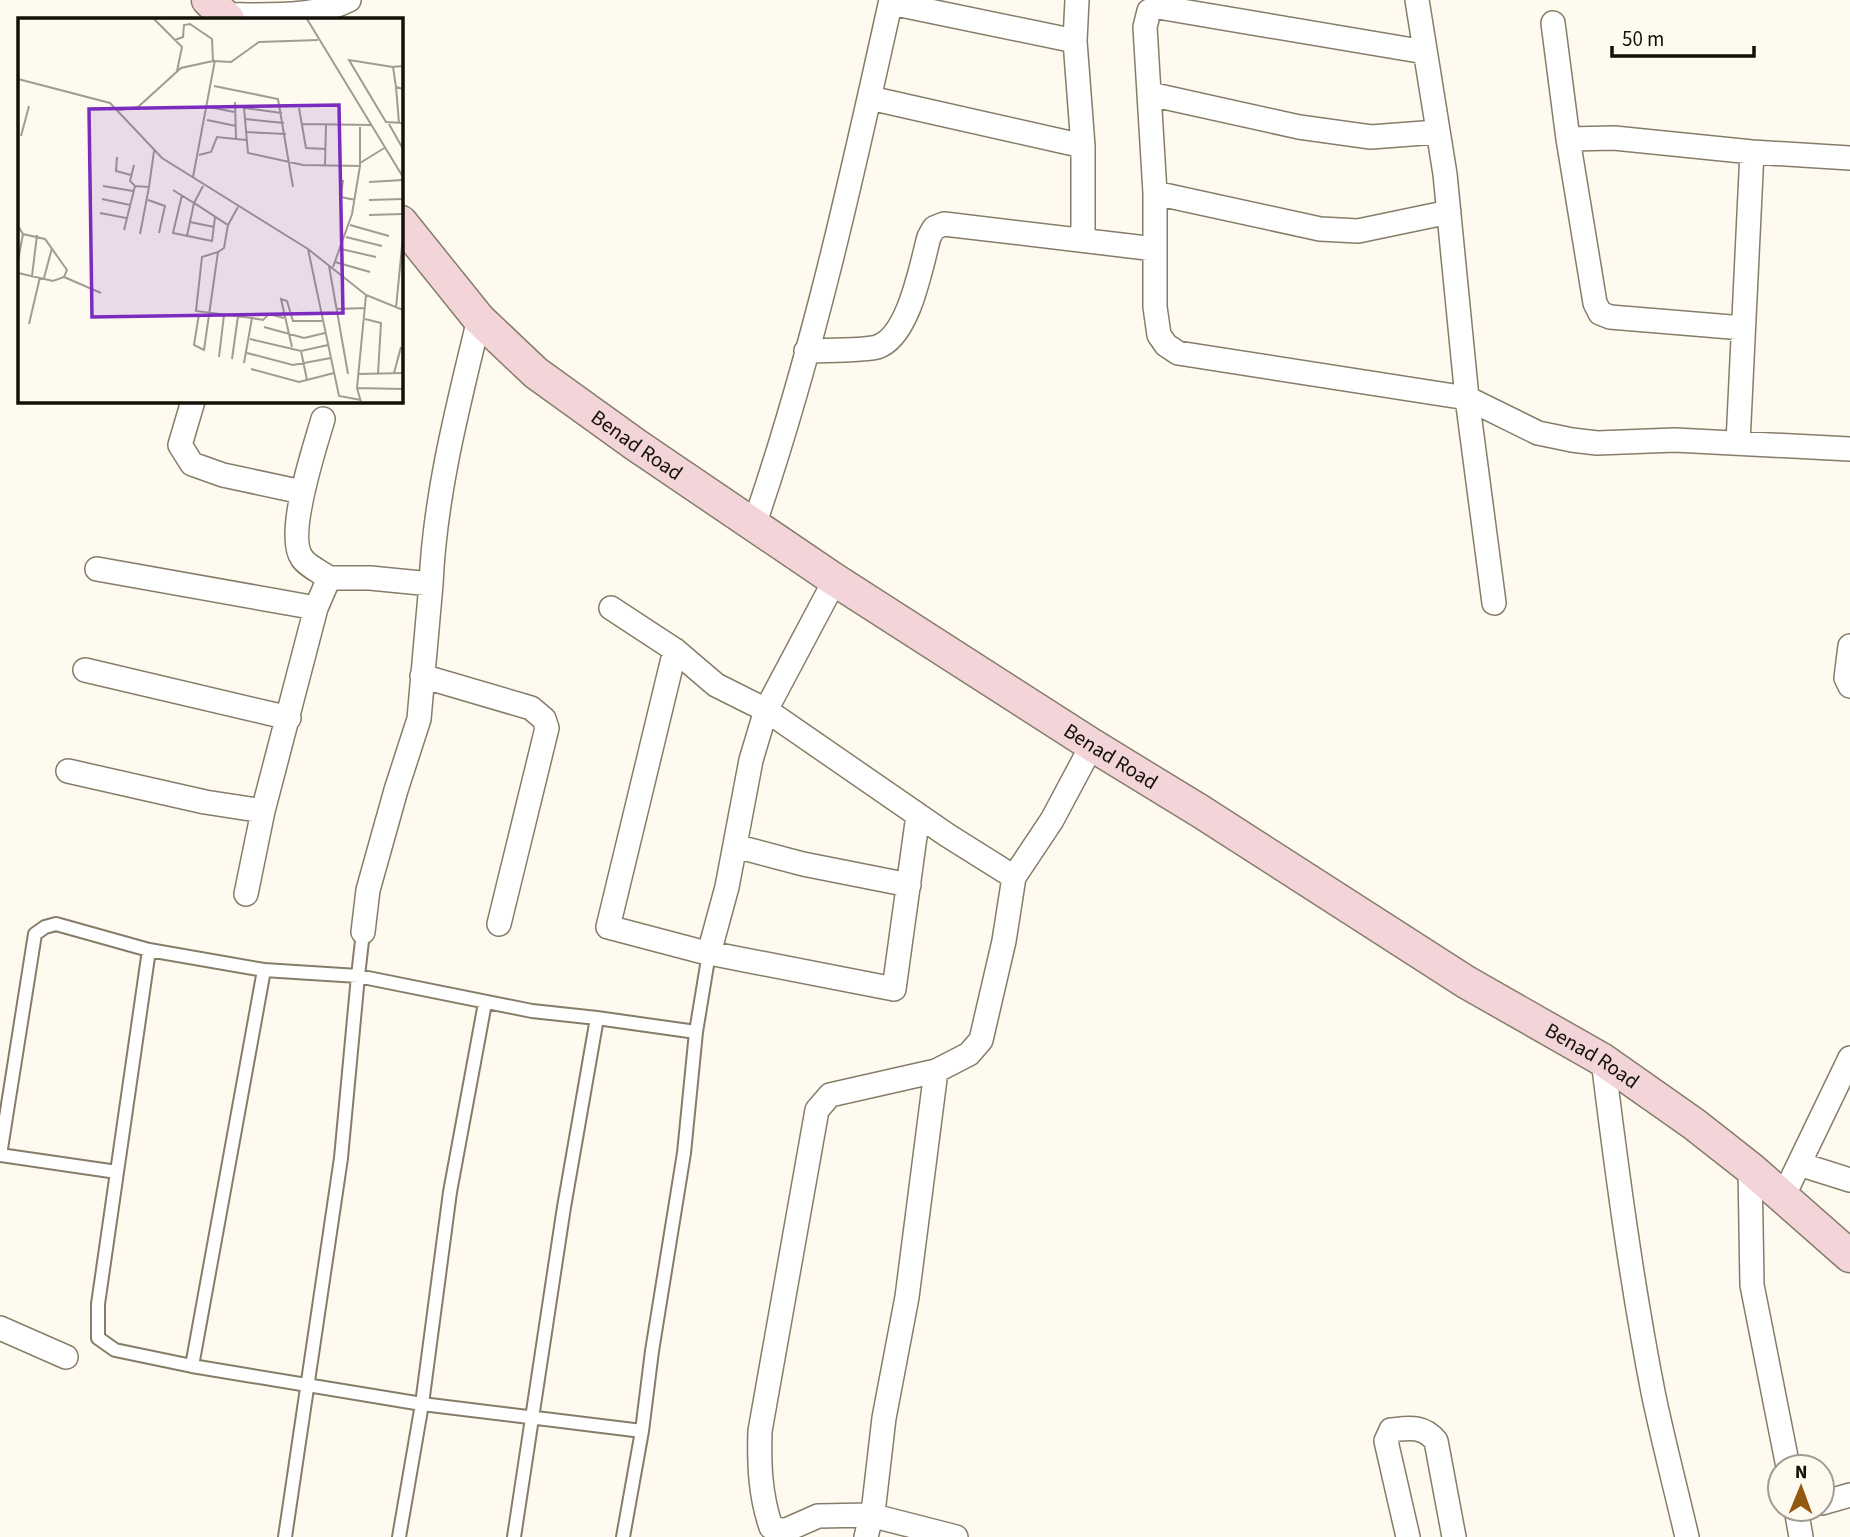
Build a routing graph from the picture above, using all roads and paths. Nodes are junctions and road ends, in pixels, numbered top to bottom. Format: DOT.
graph roads {
  1 [pos="349,0"];
  2 [pos="1077,0"];
  3 [pos="1417,0"];
  4 [pos="891,2"];
  5 [pos="220,11"];
  6 [pos="1553,23"];
  7 [pos="1075,41"];
  8 [pos="1424,52"];
  9 [pos="1150,94"];
  10 [pos="870,98"];
  11 [pos="1437,132"];
  12 [pos="1568,139"];
  13 [pos="1083,145"];
  14 [pos="1752,152"];
  15 [pos="1850,158"];
  16 [pos="1156,193"];
  17 [pos="1448,212"];
  18 [pos="402,223"];
  19 [pos="1083,240"];
  20 [pos="1155,249"];
  21 [pos="479,319"];
  22 [pos="1743,328"];
  23 [pos="806,351"];
  24 [pos="1467,398"];
  25 [pos="193,402"];
  26 [pos="323,419"];
  27 [pos="1738,443"];
  28 [pos="1850,449"];
  29 [pos="302,492"];
  30 [pos="754,525"];
  31 [pos="97,569"];
  32 [pos="329,578"];
  33 [pos="835,580"];
  34 [pos="432,584"];
  35 [pos="1494,603"];
  36 [pos="316,608"];
  37 [pos="611,608"];
  38 [pos="1850,646"];
  39 [pos="676,650"];
  40 [pos="86,670"];
  41 [pos="422,676"];
  42 [pos="1850,686"];
  43 [pos="766,710"];
  44 [pos="289,718"];
  45 [pos="1092,745"];
  46 [pos="68,771"];
  47 [pos="263,811"];
  48 [pos="918,815"];
  49 [pos="735,846"];
  50 [pos="1014,877"];
  51 [pos="909,885"];
  52 [pos="246,894"];
  53 [pos="499,924"];
  54 [pos="363,932"];
  55 [pos="149,950"];
  56 [pos="709,953"];
  57 [pos="264,970"];
  58 [pos="358,976"];
  59 [pos="485,1003"];
  60 [pos="597,1018"];
  61 [pos="696,1032"];
  62 [pos="1603,1060"];
  63 [pos="1849,1065"];
  64 [pos="936,1071"];
  65 [pos="1799,1164"];
  66 [pos="1750,1168"];
  67 [pos="117,1172"];
  68 [pos="1850,1180"];
  69 [pos="1783,1196"];
  70 [pos="1850,1256"];
  71 [pos="0,1328"];
  72 [pos="66,1357"];
  73 [pos="192,1366"];
  74 [pos="307,1383"];
  75 [pos="422,1404"];
  76 [pos="533,1417"];
  77 [pos="642,1431"];
  78 [pos="1785,1453"];
  79 [pos="868,1526"];
  80 [pos="783,1534"];
  81 [pos="285,1537"];
  82 [pos="399,1537"];
  83 [pos="514,1537"];
  84 [pos="623,1537"];
  85 [pos="956,1537"];
  86 [pos="1408,1537"];
  87 [pos="1454,1537"];
  88 [pos="1687,1537"];
  1 -- 5 [label="street"];
  2 -- 7 [label="street"];
  3 -- 8 [label="street"];
  4 -- 7 [label="street"];
  4 -- 10 [label="street"];
  6 -- 12 [label="street"];
  7 -- 13 [label="street"];
  8 -- 9 [label="street"];
  8 -- 11 [label="street"];
  9 -- 11 [label="street"];
  9 -- 16 [label="street"];
  10 -- 13 [label="street"];
  10 -- 23 [label="street"];
  11 -- 17 [label="street"];
  12 -- 14 [label="street"];
  12 -- 22 [label="street"];
  13 -- 19 [label="street"];
  14 -- 15 [label="street"];
  14 -- 22 [label="street"];
  16 -- 17 [label="street"];
  16 -- 20 [label="street"];
  17 -- 24 [label="street"];
  18 -- 21 [label="main road, Benad Road"];
  19 -- 20 [label="street"];
  19 -- 23 [label="street"];
  20 -- 24 [label="street"];
  21 -- 30 [label="main road, Benad Road"];
  21 -- 34 [label="street"];
  22 -- 27 [label="street"];
  23 -- 30 [label="street"];
  24 -- 27 [label="street"];
  24 -- 35 [label="street"];
  25 -- 29 [label="street"];
  26 -- 29 [label="street"];
  27 -- 28 [label="street"];
  29 -- 32 [label="street"];
  30 -- 33 [label="main road, Benad Road"];
  31 -- 36 [label="street"];
  32 -- 34 [label="street"];
  32 -- 36 [label="street"];
  33 -- 43 [label="street"];
  33 -- 45 [label="main road, Benad Road"];
  34 -- 41 [label="street"];
  36 -- 44 [label="street"];
  37 -- 39 [label="street"];
  38 -- 42 [label="street"];
  39 -- 43 [label="street"];
  39 -- 56 [label="street"];
  40 -- 44 [label="street"];
  41 -- 53 [label="street"];
  41 -- 54 [label="street"];
  43 -- 48 [label="street"];
  43 -- 49 [label="street"];
  44 -- 47 [label="street"];
  45 -- 50 [label="street"];
  45 -- 62 [label="main road, Benad Road"];
  46 -- 47 [label="street"];
  47 -- 52 [label="street"];
  48 -- 50 [label="street"];
  48 -- 51 [label="street"];
  49 -- 51 [label="street"];
  49 -- 56 [label="street"];
  50 -- 64 [label="street"];
  51 -- 56 [label="street"];
  54 -- 58 [label="lane"];
  55 -- 57 [label="lane"];
  55 -- 67 [label="lane"];
  55 -- 67 [label="lane"];
  56 -- 61 [label="lane"];
  57 -- 58 [label="lane"];
  57 -- 73 [label="lane"];
  58 -- 59 [label="lane"];
  58 -- 74 [label="lane"];
  59 -- 60 [label="lane"];
  59 -- 75 [label="lane"];
  60 -- 61 [label="lane"];
  60 -- 76 [label="lane"];
  61 -- 77 [label="lane"];
  62 -- 66 [label="main road, Benad Road"];
  62 -- 88 [label="street"];
  63 -- 65 [label="street"];
  64 -- 79 [label="street"];
  64 -- 80 [label="street"];
  65 -- 68 [label="street"];
  65 -- 69 [label="street"];
  66 -- 69 [label="main road, Benad Road"];
  66 -- 78 [label="street"];
  67 -- 73 [label="lane"];
  69 -- 70 [label="main road, Benad Road"];
  71 -- 72 [label="street"];
  73 -- 74 [label="lane"];
  74 -- 75 [label="lane"];
  74 -- 81 [label="lane"];
  75 -- 76 [label="lane"];
  75 -- 82 [label="lane"];
  76 -- 77 [label="lane"];
  76 -- 83 [label="lane"];
  77 -- 84 [label="lane"];
  79 -- 80 [label="street"];
  79 -- 85 [label="street"];
  86 -- 87 [label="street"];
}
